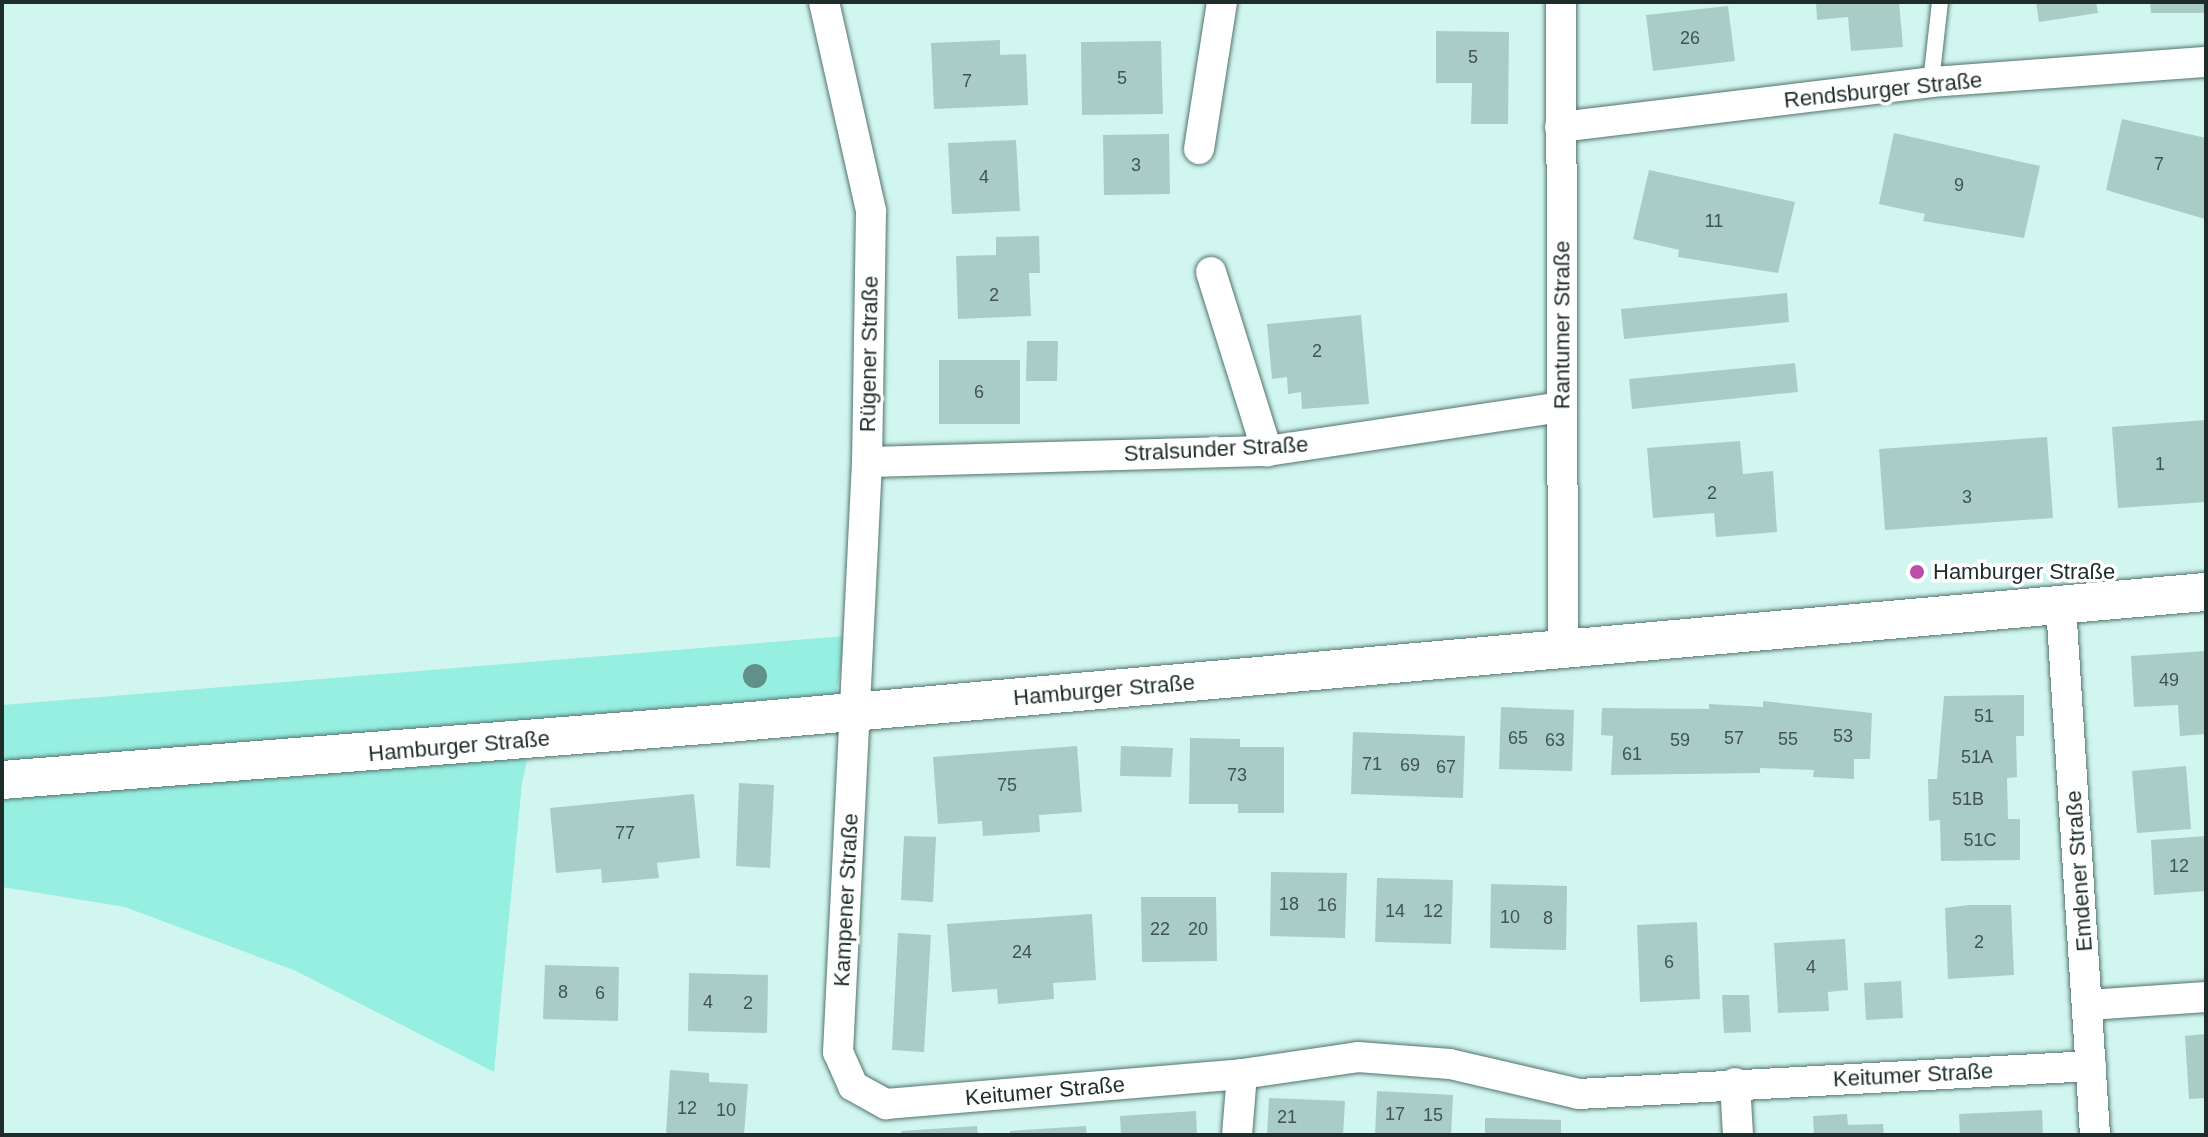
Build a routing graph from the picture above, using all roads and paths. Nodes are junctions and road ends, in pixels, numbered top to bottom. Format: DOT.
graph roads {
  1 [pos="824,2"];
  2 [pos="1222,2"];
  3 [pos="1561,2"];
  4 [pos="1940,2"];
  5 [pos="2206,62"];
  6 [pos="1931,82"];
  7 [pos="1560,127"];
  8 [pos="1199,149"];
  9 [pos="1211,272"];
  10 [pos="1562,407"];
  11 [pos="1267,451"];
  12 [pos="867,462"];
  13 [pos="2206,592"];
  14 [pos="2061,606"];
  15 [pos="1563,649"];
  16 [pos="856,712"];
  17 [pos="2,780"];
  18 [pos="2206,997"];
  19 [pos="2089,1005"];
  20 [pos="2091,1066"];
  21 [pos="1242,1074"];
  22 [pos="1735,1083"];
  23 [pos="853,1086"];
  24 [pos="1237,1135"];
  25 [pos="1738,1135"];
  26 [pos="2095,1135"];
  1 -- 12 [label="street, Rügener Straße"];
  2 -- 8 [label="street"];
  3 -- 7 [label="street, Rantumer Straße"];
  4 -- 6 [label="lane"];
  5 -- 6 [label="street, Rendsburger Straße"];
  6 -- 7 [label="street, Rendsburger Straße"];
  7 -- 10 [label="street, Rantumer Straße"];
  9 -- 11 [label="street"];
  10 -- 11 [label="street, Stralsunder Straße"];
  10 -- 15 [label="street, Rantumer Straße"];
  11 -- 12 [label="street, Stralsunder Straße"];
  12 -- 16 [label="street, Rügener Straße"];
  13 -- 14 [label="street, Hamburger Straße"];
  14 -- 15 [label="street, Hamburger Straße"];
  14 -- 19 [label="street, Emdener Straße"];
  15 -- 16 [label="street, Hamburger Straße"];
  16 -- 17 [label="street, Hamburger Straße"];
  16 -- 23 [label="street, Kampener Straße"];
  18 -- 19 [label="street"];
  19 -- 20 [label="street, Emdener Straße"];
  20 -- 22 [label="street, Keitumer Straße"];
  20 -- 26 [label="street, Emdener Straße"];
  21 -- 22 [label="street, Keitumer Straße"];
  21 -- 23 [label="street, Keitumer Straße"];
  21 -- 24 [label="street"];
  22 -- 25 [label="street"];
}
